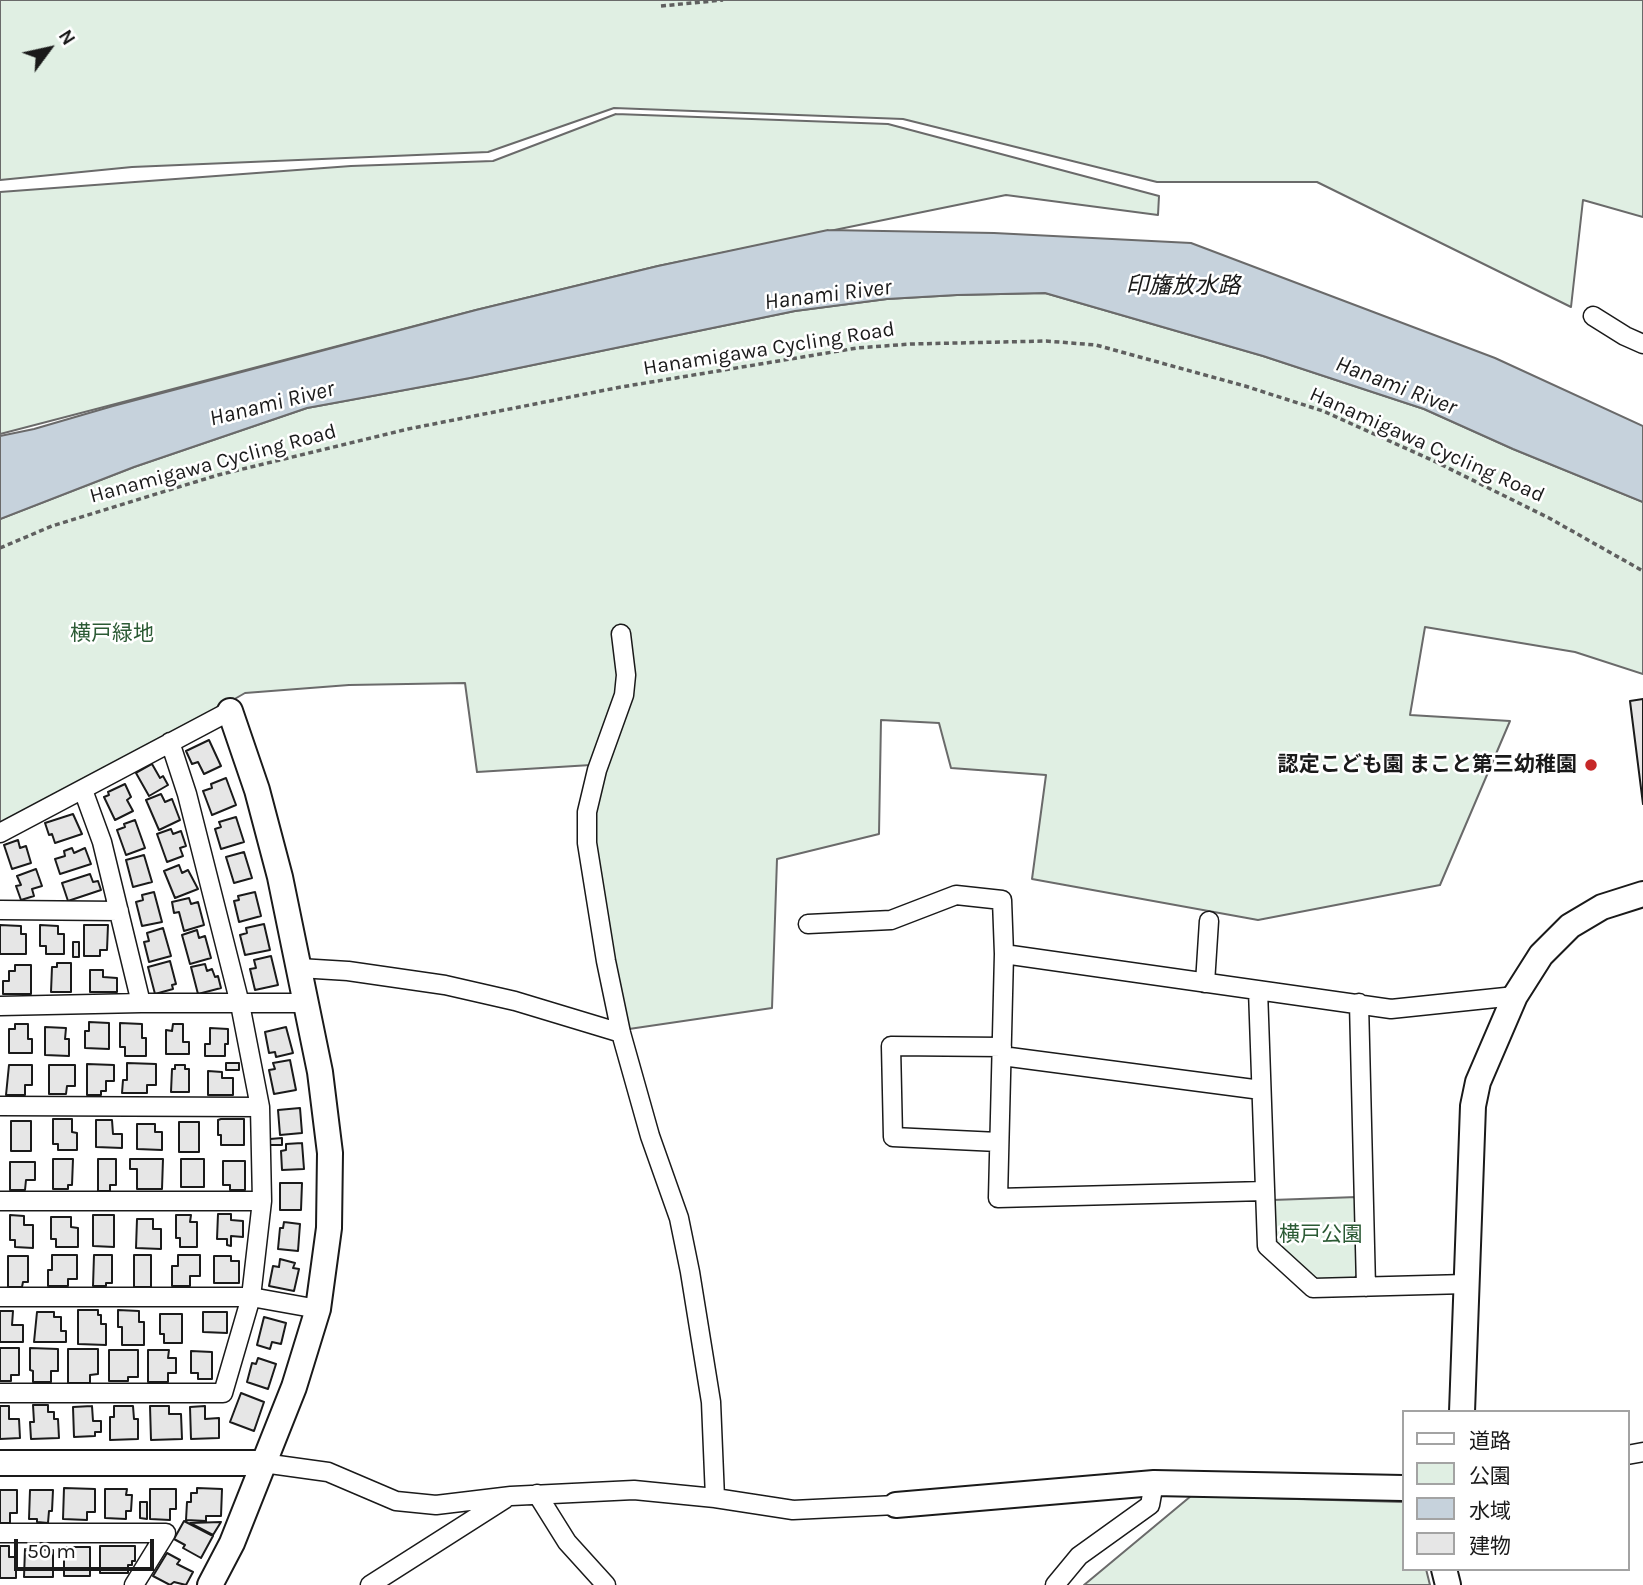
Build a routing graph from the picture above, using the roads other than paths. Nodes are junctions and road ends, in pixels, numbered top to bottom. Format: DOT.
graph roads {
  1 [pos="1593,316"];
  2 [pos="1643,344"];
  3 [pos="621,634"];
  4 [pos="230,711"];
  5 [pos="170,742"];
  6 [pos="83,790"];
  7 [pos="0,833"];
  8 [pos="1643,894"];
  9 [pos="0,910"];
  10 [pos="120,911"];
  11 [pos="1209,921"];
  12 [pos="808,924"];
  13 [pos="1004,954"];
  14 [pos="299,968"];
  15 [pos="1205,983"];
  16 [pos="1258,990"];
  17 [pos="1516,996"];
  18 [pos="142,1003"];
  19 [pos="307,1003"];
  20 [pos="1359,1003"];
  21 [pos="240,1004"];
  22 [pos="0,1006"];
  23 [pos="621,1033"];
  24 [pos="1002,1052"];
  25 [pos="1262,1090"];
  26 [pos="0,1106"];
  27 [pos="260,1107"];
  28 [pos="999,1142"];
  29 [pos="1265,1191"];
  30 [pos="0,1201"];
  31 [pos="262,1201"];
  32 [pos="1466,1284"];
  33 [pos="1366,1287"];
  34 [pos="0,1297"];
  35 [pos="251,1297"];
  36 [pos="318,1310"];
  37 [pos="0,1393"];
  38 [pos="1462,1410"];
  39 [pos="0,1463"];
  40 [pos="263,1464"];
  41 [pos="1154,1483"];
  42 [pos="1402,1488"];
  43 [pos="537,1494"];
  44 [pos="511,1496"];
  45 [pos="715,1498"];
  46 [pos="896,1505"];
  47 [pos="0,1533"];
  48 [pos="134,1585"];
  49 [pos="210,1585"];
  50 [pos="370,1585"];
  51 [pos="606,1585"];
  52 [pos="1055,1585"];
  1 -- 2 [label="street"];
  3 -- 23 [label="street"];
  4 -- 5 [label="street"];
  4 -- 14 [label="street"];
  5 -- 6 [label="street"];
  5 -- 21 [label="street"];
  6 -- 7 [label="street"];
  6 -- 10 [label="street"];
  8 -- 17 [label="street"];
  9 -- 10 [label="street"];
  10 -- 18 [label="street"];
  11 -- 15 [label="street"];
  12 -- 13 [label="street"];
  13 -- 15 [label="street"];
  13 -- 24 [label="street"];
  14 -- 19 [label="street"];
  14 -- 23 [label="street"];
  15 -- 16 [label="street"];
  16 -- 20 [label="street"];
  16 -- 25 [label="street"];
  17 -- 20 [label="street"];
  17 -- 32 [label="street"];
  18 -- 21 [label="street"];
  18 -- 22 [label="street"];
  19 -- 21 [label="street"];
  19 -- 36 [label="street"];
  20 -- 33 [label="street"];
  21 -- 27 [label="street"];
  23 -- 45 [label="street"];
  24 -- 25 [label="street"];
  24 -- 28 [label="street"];
  24 -- 28 [label="street"];
  25 -- 29 [label="street"];
  26 -- 27 [label="street"];
  27 -- 31 [label="street"];
  28 -- 29 [label="street"];
  29 -- 33 [label="street"];
  30 -- 31 [label="street"];
  31 -- 35 [label="street"];
  32 -- 33 [label="street"];
  32 -- 38 [label="street"];
  34 -- 35 [label="street"];
  35 -- 36 [label="street"];
  35 -- 37 [label="street"];
  36 -- 40 [label="street"];
  39 -- 40 [label="street"];
  40 -- 44 [label="street"];
  40 -- 49 [label="street"];
  41 -- 42 [label="street"];
  41 -- 46 [label="street"];
  41 -- 52 [label="street"];
  43 -- 44 [label="street"];
  43 -- 45 [label="street"];
  43 -- 51 [label="street"];
  44 -- 50 [label="street"];
  45 -- 46 [label="street"];
  47 -- 48 [label="street"];
}
